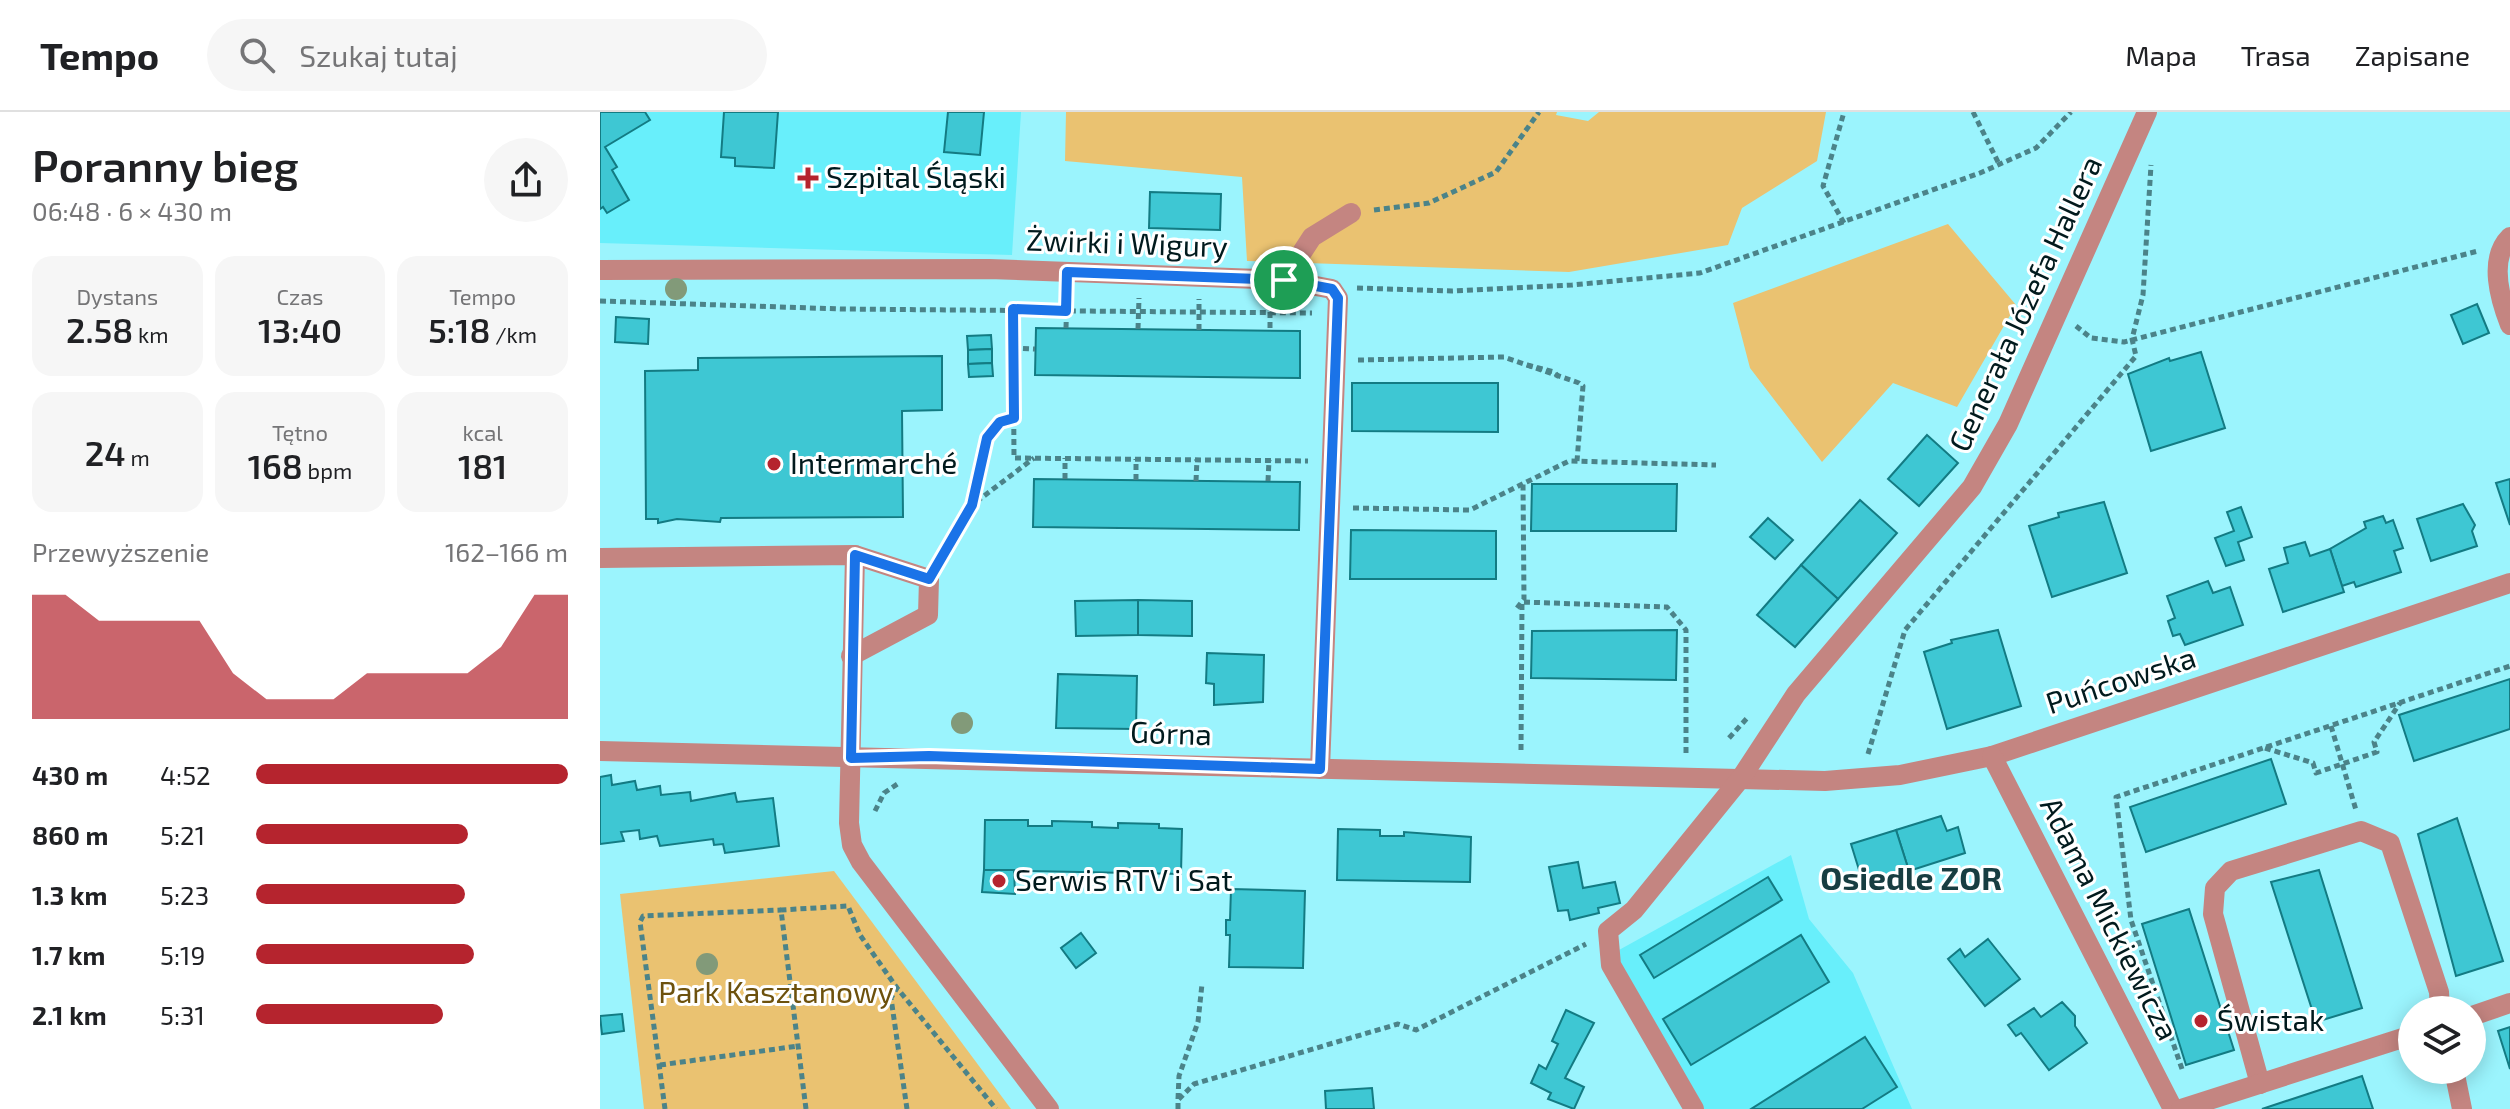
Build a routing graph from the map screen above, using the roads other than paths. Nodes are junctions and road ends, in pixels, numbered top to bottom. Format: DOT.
graph roads {
  1 [pos="2147,112"];
  2 [pos="1351,213"];
  3 [pos="2506,241"];
  4 [pos="600,270"];
  5 [pos="1284,280"];
  6 [pos="2510,325"];
  7 [pos="855,555"];
  8 [pos="600,558"];
  9 [pos="2510,583"];
  10 [pos="851,656"];
  11 [pos="600,751"];
  12 [pos="1992,756"];
  13 [pos="851,758"];
  14 [pos="1320,769"];
  15 [pos="1741,778"];
  16 [pos="2439,996"];
  17 [pos="2510,1003"];
  18 [pos="2486,1011"];
  19 [pos="2398,1040"];
  20 [pos="2260,1084"];
  21 [pos="2457,1084"];
  22 [pos="1049,1109"];
  23 [pos="1694,1109"];
  24 [pos="2173,1109"];
  25 [pos="2181,1109"];
  26 [pos="2462,1109"];
  1 -- 15 [label="street, Generała Józefa Hallera"];
  2 -- 5 [label="street"];
  3 -- 6 [label="street"];
  4 -- 5 [label="street, Żwirki i Wigury"];
  5 -- 14 [label="street, Żwirki i Wigury"];
  7 -- 8 [label="street"];
  7 -- 10 [label="street"];
  7 -- 10 [label="street"];
  9 -- 12 [label="street, Puńcowska"];
  10 -- 13 [label="street"];
  11 -- 13 [label="street, Górna"];
  12 -- 15 [label="street, Puńcowska"];
  12 -- 24 [label="street, Adama Mickiewicza"];
  13 -- 14 [label="street, Górna"];
  13 -- 22 [label="street"];
  14 -- 15 [label="street, Górna"];
  15 -- 23 [label="street, Generała Józefa Hallera"];
  16 -- 20 [label="street"];
  17 -- 18 [label="street"];
  19 -- 20 [label="street"];
  20 -- 25 [label="street"];
  21 -- 26 [label="street"];
}
